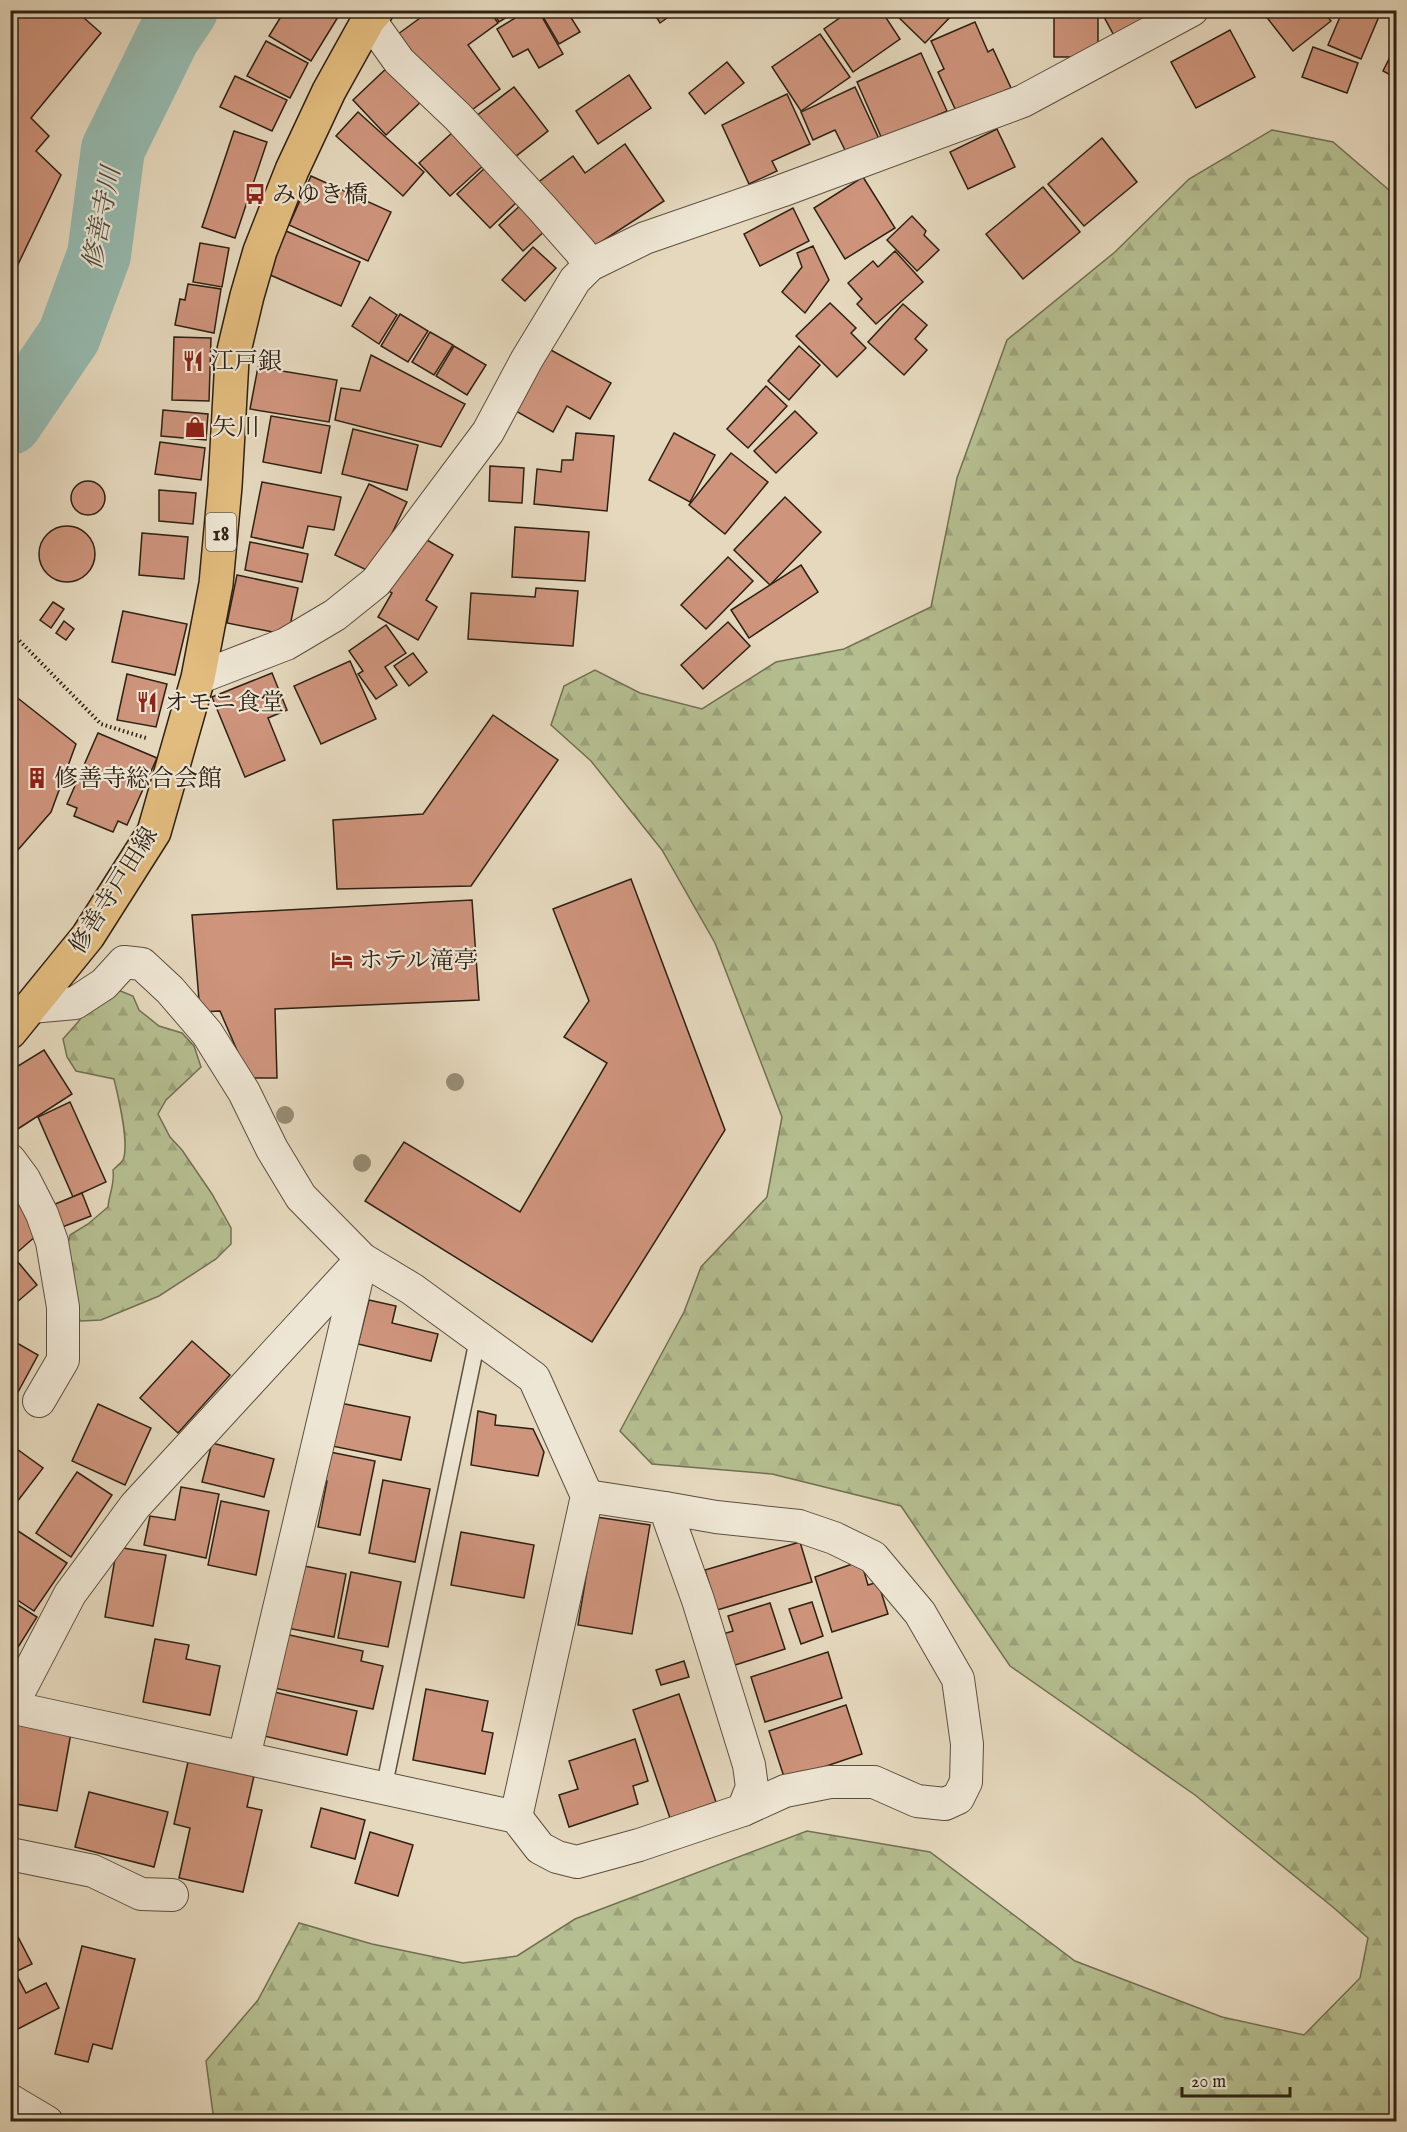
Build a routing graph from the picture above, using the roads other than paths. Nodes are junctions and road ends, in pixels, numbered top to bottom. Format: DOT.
graph roads {
  1 [pos="1192,10"];
  2 [pos="373,15"];
  3 [pos="590,265"];
  4 [pos="198,678"];
  5 [pos="31,1007"];
  6 [pos="10,1032"];
  7 [pos="10,1160"];
  8 [pos="362,1259"];
  9 [pos="478,1337"];
  10 [pos="39,1401"];
  11 [pos="587,1496"];
  12 [pos="665,1508"];
  13 [pos="11,1707"];
  14 [pos="243,1757"];
  15 [pos="384,1787"];
  16 [pos="743,1810"];
  17 [pos="516,1817"];
  18 [pos="10,1854"];
  19 [pos="172,1895"];
  20 [pos="10,2100"];
  21 [pos="47,2121"];
  1 -- 3 [label="street"];
  2 -- 3 [label="street"];
  2 -- 4 [label="main road, 修善寺戸田線 / 18"];
  3 -- 4 [label="street"];
  4 -- 5 [label="main road, 修善寺戸田線 / 18"];
  5 -- 6 [label="main road, 修善寺戸田線 / 18"];
  5 -- 8 [label="street"];
  7 -- 10 [label="street"];
  8 -- 9 [label="street"];
  8 -- 13 [label="street"];
  8 -- 14 [label="street"];
  9 -- 11 [label="street"];
  9 -- 15 [label="lane"];
  11 -- 12 [label="street"];
  11 -- 17 [label="street"];
  12 -- 16 [label="street"];
  12 -- 16 [label="street"];
  13 -- 14 [label="street"];
  14 -- 15 [label="street"];
  15 -- 17 [label="street"];
  16 -- 17 [label="street"];
  18 -- 19 [label="street"];
  20 -- 21 [label="street"];
}
